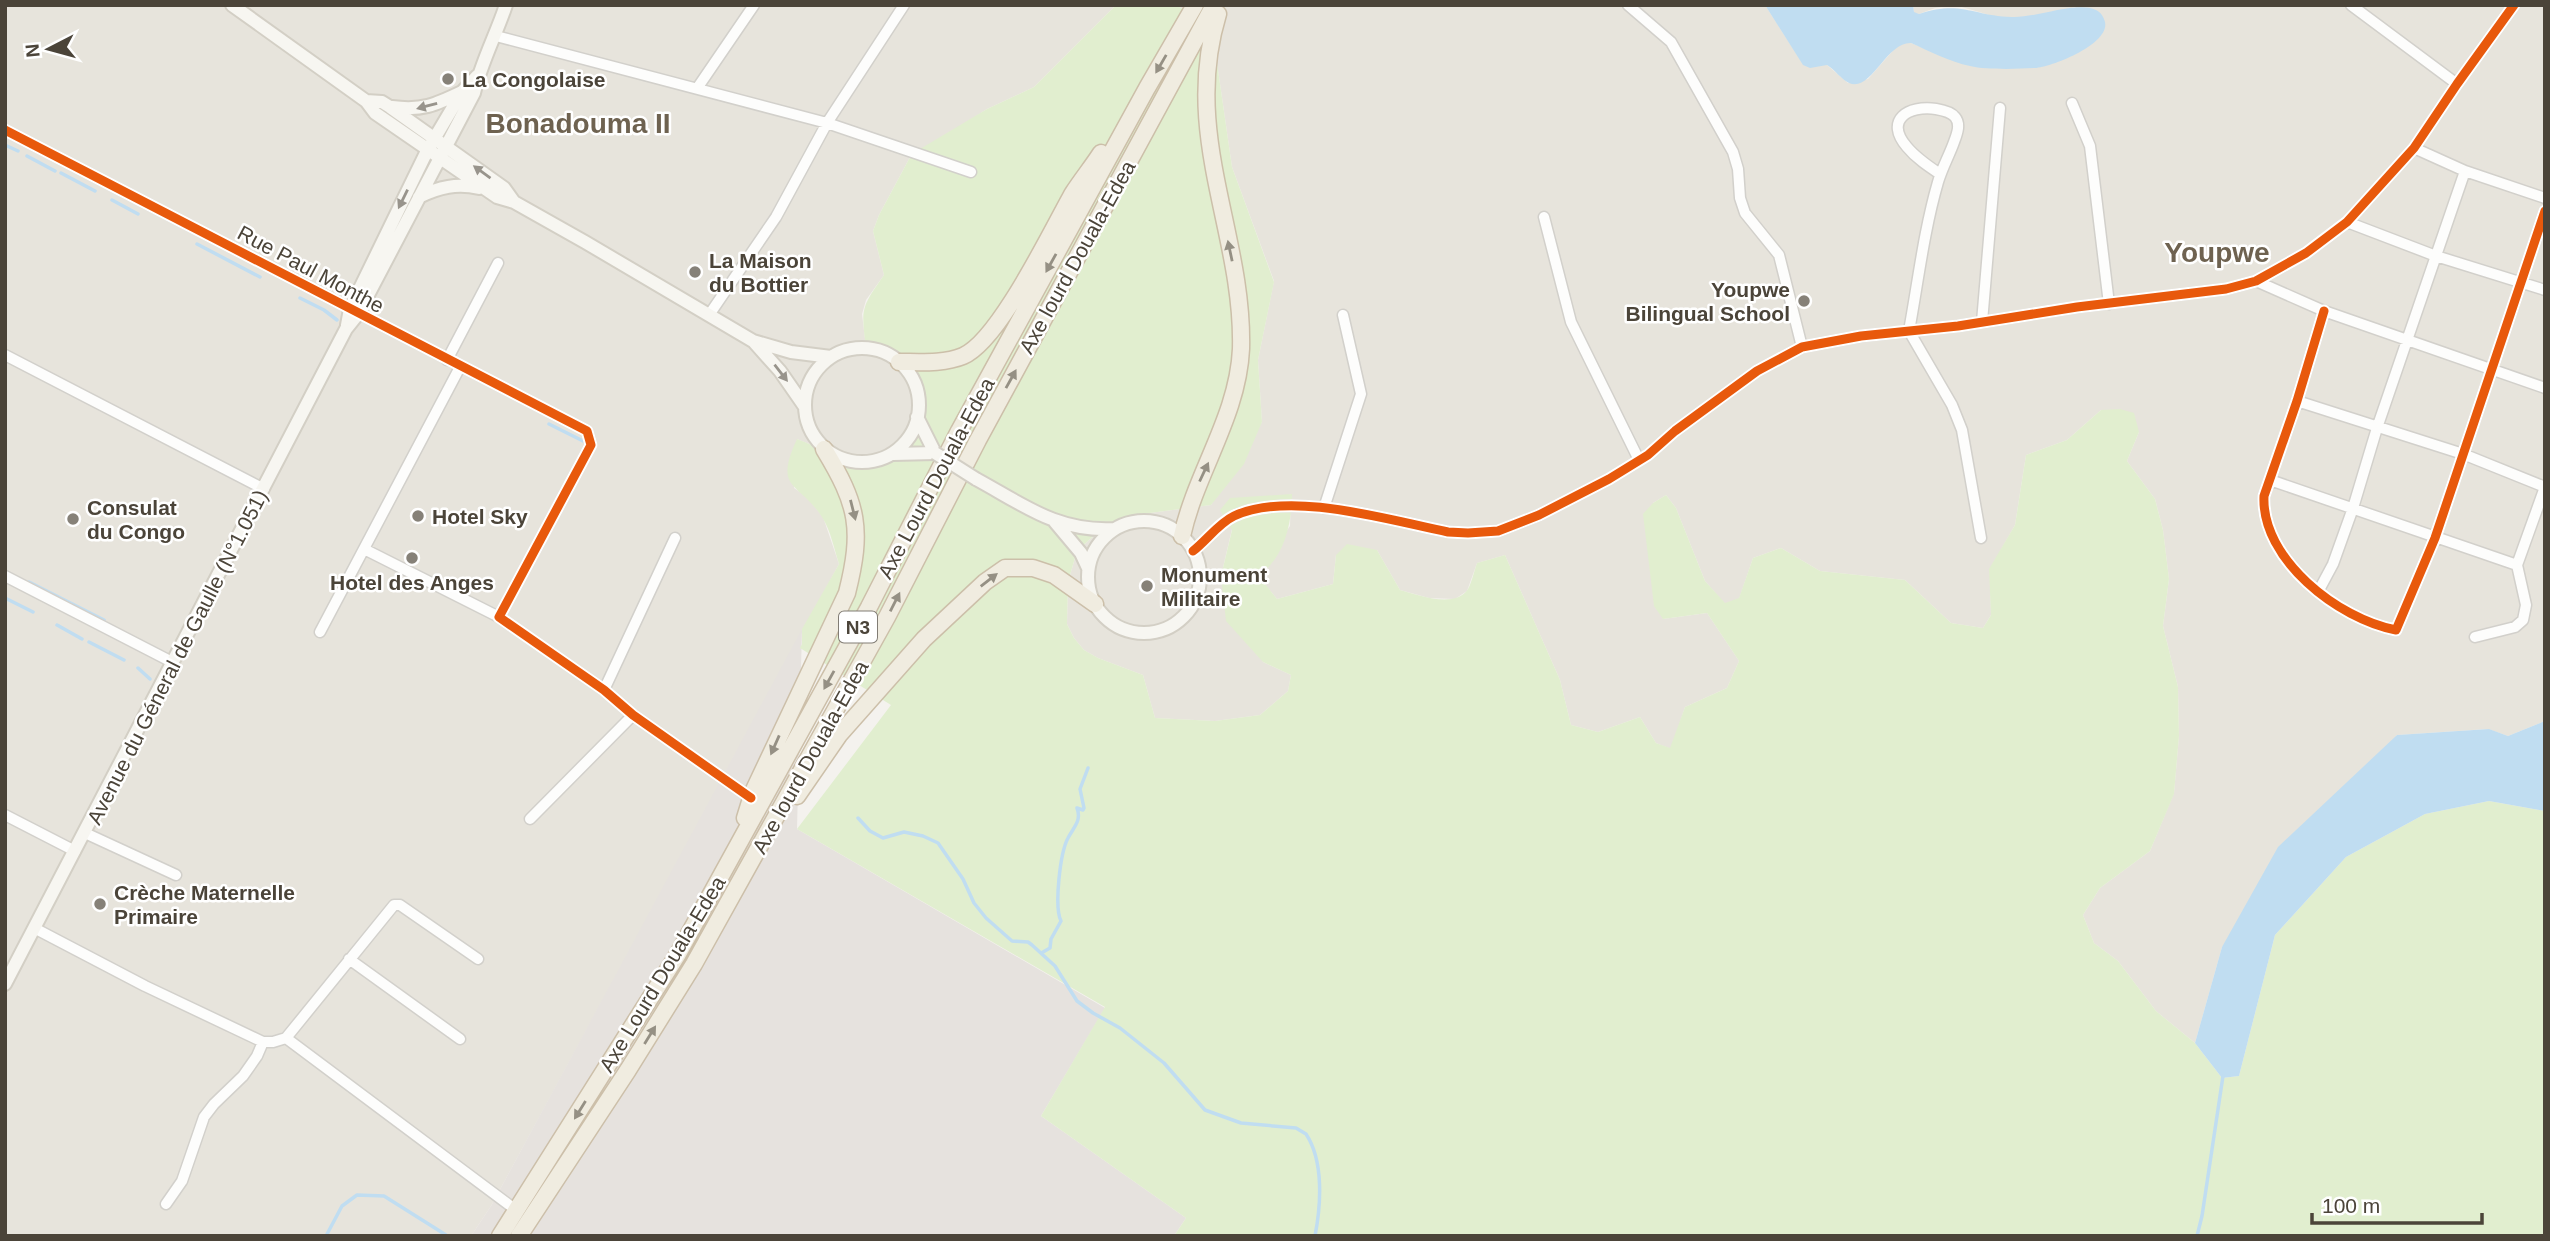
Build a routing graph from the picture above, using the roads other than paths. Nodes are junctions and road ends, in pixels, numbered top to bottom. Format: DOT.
graph roads {
  1 [pos="232,5"];
  2 [pos="506,5"];
  3 [pos="754,5"];
  4 [pos="904,5"];
  5 [pos="1195,5"];
  6 [pos="1214,5"];
  7 [pos="1220,5"];
  8 [pos="1628,5"];
  9 [pos="2351,5"];
  10 [pos="2515,5"];
  11 [pos="496,36"];
  12 [pos="478,76"];
  13 [pos="2457,84"];
  14 [pos="698,87"];
  15 [pos="1147,89"];
  16 [pos="462,92"];
  17 [pos="366,101"];
  18 [pos="2072,103"];
  19 [pos="390,107"];
  20 [pos="2000,108"];
  21 [pos="827,123"];
  22 [pos="5,130"];
  23 [pos="434,138"];
  24 [pos="446,146"];
  25 [pos="2414,148"];
  26 [pos="427,151"];
  27 [pos="439,159"];
  28 [pos="2465,171"];
  29 [pos="971,172"];
  30 [pos="1940,174"];
  31 [pos="485,190"];
  32 [pos="419,197"];
  33 [pos="2545,198"];
  34 [pos="514,202"];
  35 [pos="2545,211"];
  36 [pos="1544,217"];
  37 [pos="2347,222"];
  38 [pos="2436,256"];
  39 [pos="498,263"];
  40 [pos="2256,281"];
  41 [pos="2519,282"];
  42 [pos="2545,290"];
  43 [pos="2109,303"];
  44 [pos="2324,311"];
  45 [pos="354,312"];
  46 [pos="709,315"];
  47 [pos="1343,315"];
  48 [pos="1982,322"];
  49 [pos="1909,331"];
  50 [pos="2409,340"];
  51 [pos="753,341"];
  52 [pos="1802,347"];
  53 [pos="5,355"];
  54 [pos="831,356"];
  55 [pos="447,360"];
  56 [pos="899,362"];
  57 [pos="460,367"];
  58 [pos="2491,369"];
  59 [pos="2545,388"];
  60 [pos="2298,401"];
  61 [pos="805,407"];
  62 [pos="917,417"];
  63 [pos="2378,428"];
  64 [pos="824,449"];
  65 [pos="935,453"];
  66 [pos="893,454"];
  67 [pos="2463,454"];
  68 [pos="1639,460"];
  69 [pos="2270,480"];
  70 [pos="2545,487"];
  71 [pos="264,489"];
  72 [pos="1324,508"];
  73 [pos="2353,508"];
  74 [pos="1055,522"];
  75 [pos="1114,529"];
  76 [pos="1182,536"];
  77 [pos="675,538"];
  78 [pos="1981,538"];
  79 [pos="2435,538"];
  80 [pos="364,549"];
  81 [pos="1193,551"];
  82 [pos="2517,565"];
  83 [pos="1088,568"];
  84 [pos="5,576"];
  85 [pos="2318,592"];
  86 [pos="1095,604"];
  87 [pos="499,617"];
  88 [pos="320,632"];
  89 [pos="2475,637"];
  90 [pos="174,663"];
  91 [pos="604,690"];
  92 [pos="633,715"];
  93 [pos="751,798"];
  94 [pos="5,815"];
  95 [pos="530,819"];
  96 [pos="85,833"];
  97 [pos="737,845"];
  98 [pos="75,851"];
  99 [pos="755,855"];
  100 [pos="176,875"];
  101 [pos="36,929"];
  102 [pos="349,959"];
  103 [pos="478,959"];
  104 [pos="5,984"];
  105 [pos="286,1038"];
  106 [pos="460,1040"];
  107 [pos="263,1042"];
  108 [pos="166,1204"];
  109 [pos="516,1210"];
  110 [pos="499,1236"];
  111 [pos="519,1236"];
  1 -- 17 [label="main road"];
  2 -- 11 [label="main road, Avenue du Géneral de Gaulle (N°1.051)"];
  3 -- 14 [label="street"];
  4 -- 21 [label="street"];
  5 -- 15 [label="highway, Axe Lourd Douala-Edea / N3, one-way"];
  99 -- 6 [label="highway, Axe lourd Douala-Edea / N3, one-way"];
  76 -- 7 [label="highway, one-way"];
  8 -- 52 [label="street"];
  9 -- 13 [label="street"];
  10 -- 13 [label="street"];
  11 -- 12 [label="main road, Avenue du Géneral de Gaulle (N°1.051)"];
  11 -- 14 [label="street"];
  12 -- 16 [label="main road, Avenue du Géneral de Gaulle (N°1.051)"];
  12 -- 24 [label="main road, Avenue du Géneral de Gaulle (N°1.051)"];
  13 -- 25 [label="street"];
  14 -- 21 [label="street"];
  15 -- 56 [label="highway"];
  15 -- 97 [label="highway, Axe Lourd Douala-Edea / N3, one-way"];
  16 -- 19 [label="main road, one-way"];
  16 -- 23 [label="main road, Avenue du Géneral de Gaulle (N°1.051)"];
  17 -- 19 [label="main road"];
  17 -- 26 [label="main road"];
  18 -- 43 [label="street"];
  19 -- 23 [label="main road"];
  20 -- 48 [label="street"];
  21 -- 29 [label="street"];
  21 -- 46 [label="street"];
  22 -- 45 [label="street, Rue Paul Monthe"];
  23 -- 24 [label="main road"];
  23 -- 26 [label="main road, Avenue du Géneral de Gaulle (N°1.051)"];
  24 -- 27 [label="main road, Avenue du Géneral de Gaulle (N°1.051)"];
  34 -- 24 [label="main road, one-way"];
  25 -- 28 [label="street"];
  25 -- 37 [label="street"];
  26 -- 27 [label="main road"];
  26 -- 45 [label="main road, Avenue du Géneral de Gaulle (N°1.051), one-way"];
  27 -- 31 [label="main road"];
  27 -- 32 [label="main road, Avenue du Géneral de Gaulle (N°1.051)"];
  28 -- 33 [label="street"];
  28 -- 38 [label="street"];
  30 -- 30 [label="street"];
  30 -- 49 [label="street"];
  31 -- 32 [label="main road"];
  31 -- 34 [label="main road"];
  32 -- 45 [label="main road, Avenue du Géneral de Gaulle (N°1.051)"];
  34 -- 46 [label="main road"];
  35 -- 41 [label="street"];
  36 -- 68 [label="street"];
  37 -- 38 [label="street"];
  37 -- 40 [label="street"];
  38 -- 41 [label="street"];
  38 -- 50 [label="street"];
  39 -- 55 [label="street"];
  40 -- 43 [label="street"];
  40 -- 44 [label="street"];
  41 -- 42 [label="street"];
  41 -- 58 [label="street"];
  43 -- 48 [label="street"];
  44 -- 50 [label="street"];
  44 -- 60 [label="street"];
  45 -- 55 [label="street, Rue Paul Monthe"];
  45 -- 71 [label="main road, Avenue du Géneral de Gaulle (N°1.051)"];
  46 -- 51 [label="main road"];
  47 -- 72 [label="street"];
  48 -- 49 [label="street"];
  49 -- 52 [label="street"];
  49 -- 78 [label="street"];
  50 -- 58 [label="street"];
  50 -- 63 [label="street"];
  51 -- 54 [label="main road"];
  51 -- 61 [label="main road, one-way"];
  52 -- 68 [label="street"];
  53 -- 71 [label="street"];
  54 -- 56 [label="main road"];
  54 -- 61 [label="main road"];
  55 -- 57 [label="street, Rue Paul Monthe"];
  56 -- 62 [label="main road"];
  57 -- 80 [label="street"];
  57 -- 87 [label="street, Rue Paul Monthe"];
  58 -- 59 [label="street"];
  58 -- 67 [label="street"];
  60 -- 63 [label="street"];
  60 -- 69 [label="street"];
  61 -- 64 [label="main road"];
  62 -- 65 [label="main road"];
  62 -- 66 [label="main road"];
  63 -- 67 [label="street"];
  63 -- 73 [label="street"];
  64 -- 66 [label="main road"];
  64 -- 93 [label="highway, one-way"];
  65 -- 66 [label="main road"];
  65 -- 74 [label="main road, bridge"];
  67 -- 70 [label="street"];
  67 -- 79 [label="street"];
  68 -- 72 [label="street"];
  69 -- 73 [label="street"];
  69 -- 85 [label="street"];
  70 -- 82 [label="street"];
  71 -- 90 [label="main road, Avenue du Géneral de Gaulle (N°1.051)"];
  72 -- 81 [label="street"];
  73 -- 79 [label="street"];
  73 -- 85 [label="street"];
  74 -- 75 [label="main road"];
  74 -- 83 [label="main road"];
  75 -- 76 [label="main road"];
  75 -- 83 [label="main road"];
  76 -- 81 [label="main road"];
  77 -- 91 [label="street"];
  79 -- 82 [label="street"];
  79 -- 85 [label="street"];
  80 -- 87 [label="street"];
  80 -- 88 [label="street"];
  81 -- 86 [label="main road"];
  82 -- 89 [label="street"];
  83 -- 86 [label="main road"];
  84 -- 90 [label="street"];
  99 -- 86 [label="highway, one-way"];
  87 -- 91 [label="street"];
  90 -- 96 [label="main road, Avenue du Géneral de Gaulle (N°1.051)"];
  91 -- 92 [label="street"];
  92 -- 93 [label="street"];
  92 -- 95 [label="street"];
  93 -- 97 [label="highway"];
  94 -- 98 [label="street"];
  96 -- 98 [label="main road, Avenue du Géneral de Gaulle (N°1.051)"];
  96 -- 100 [label="street"];
  97 -- 109 [label="highway, Axe Lourd Douala-Edea / N3, one-way"];
  98 -- 101 [label="main road, Avenue du Géneral de Gaulle (N°1.051)"];
  111 -- 99 [label="highway, Axe lourd Douala-Edea / N3, one-way"];
  101 -- 104 [label="main road, Avenue du Géneral de Gaulle (N°1.051)"];
  101 -- 107 [label="street"];
  102 -- 103 [label="street"];
  102 -- 105 [label="street"];
  102 -- 106 [label="street"];
  105 -- 107 [label="street"];
  105 -- 109 [label="street"];
  107 -- 108 [label="street"];
  109 -- 110 [label="highway, Axe Lourd Douala-Edea / N3"];
}
